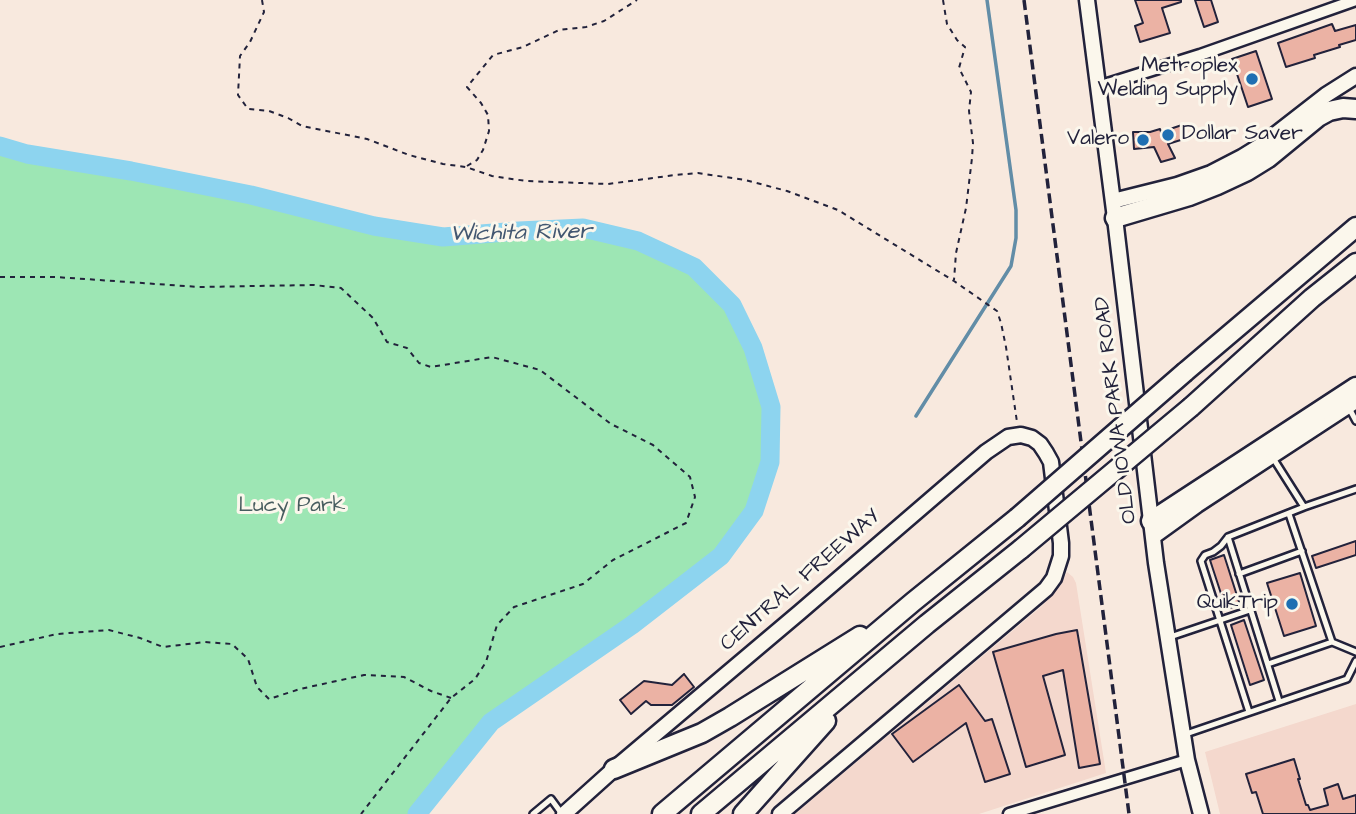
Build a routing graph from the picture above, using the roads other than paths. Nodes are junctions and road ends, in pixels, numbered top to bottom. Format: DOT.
graph roads {
  1 [pos="1087,0"];
  2 [pos="1356,0"];
  3 [pos="1356,76"];
  4 [pos="1098,87"];
  5 [pos="1356,109"];
  6 [pos="1114,209"];
  7 [pos="1356,213"];
  8 [pos="1356,227"];
  9 [pos="1332,247"];
  10 [pos="1356,263"];
  11 [pos="1350,398"];
  12 [pos="1356,421"];
  13 [pos="1268,452"];
  14 [pos="1356,489"];
  15 [pos="1304,507"];
  16 [pos="1289,514"];
  17 [pos="1153,528"];
  18 [pos="1227,537"];
  19 [pos="1302,551"];
  20 [pos="1239,574"];
  21 [pos="913,602"];
  22 [pos="1251,610"];
  23 [pos="1220,620"];
  24 [pos="1167,638"];
  25 [pos="1332,642"];
  26 [pos="1356,652"];
  27 [pos="1356,661"];
  28 [pos="1268,664"];
  29 [pos="868,673"];
  30 [pos="1279,701"];
  31 [pos="1249,712"];
  32 [pos="1183,735"];
  33 [pos="1187,760"];
  34 [pos="614,769"];
  35 [pos="533,814"];
  36 [pos="563,814"];
  37 [pos="662,814"];
  38 [pos="701,814"];
  39 [pos="743,814"];
  40 [pos="780,814"];
  41 [pos="1009,814"];
  42 [pos="1201,814"];
  1 -- 4 [label="main road, OLD IOWA PARK ROAD"];
  2 -- 4 [label="street"];
  3 -- 6 [label="main road"];
  4 -- 6 [label="main road, OLD IOWA PARK ROAD"];
  5 -- 6 [label="highway"];
  6 -- 17 [label="main road, OLD IOWA PARK ROAD"];
  7 -- 9 [label="highway"];
  8 -- 9 [label="highway"];
  9 -- 21 [label="highway, bridge"];
  10 -- 29 [label="highway, bridge"];
  11 -- 12 [label="lane"];
  11 -- 13 [label="highway"];
  13 -- 15 [label="lane"];
  13 -- 17 [label="highway"];
  14 -- 15 [label="lane"];
  15 -- 16 [label="lane"];
  16 -- 18 [label="lane"];
  16 -- 19 [label="lane"];
  17 -- 24 [label="main road, OLD IOWA PARK ROAD"];
  18 -- 20 [label="lane"];
  18 -- 23 [label="lane"];
  19 -- 20 [label="lane"];
  19 -- 25 [label="lane"];
  20 -- 22 [label="lane"];
  21 -- 34 [label="highway"];
  21 -- 37 [label="highway"];
  22 -- 23 [label="lane"];
  22 -- 28 [label="lane"];
  23 -- 24 [label="lane"];
  23 -- 31 [label="lane"];
  24 -- 32 [label="main road, OLD IOWA PARK ROAD"];
  25 -- 26 [label="lane"];
  25 -- 28 [label="lane"];
  27 -- 30 [label="lane"];
  28 -- 30 [label="lane"];
  29 -- 38 [label="highway"];
  29 -- 39 [label="highway"];
  30 -- 31 [label="lane"];
  31 -- 32 [label="lane"];
  32 -- 33 [label="main road, OLD IOWA PARK ROAD"];
  33 -- 41 [label="street"];
  33 -- 42 [label="main road, OLD IOWA PARK ROAD"];
  34 -- 36 [label="main road, CENTRAL FREEWAY"];
  34 -- 40 [label="main road, CENTRAL FREEWAY"];
  35 -- 36 [label="lane"];
}
